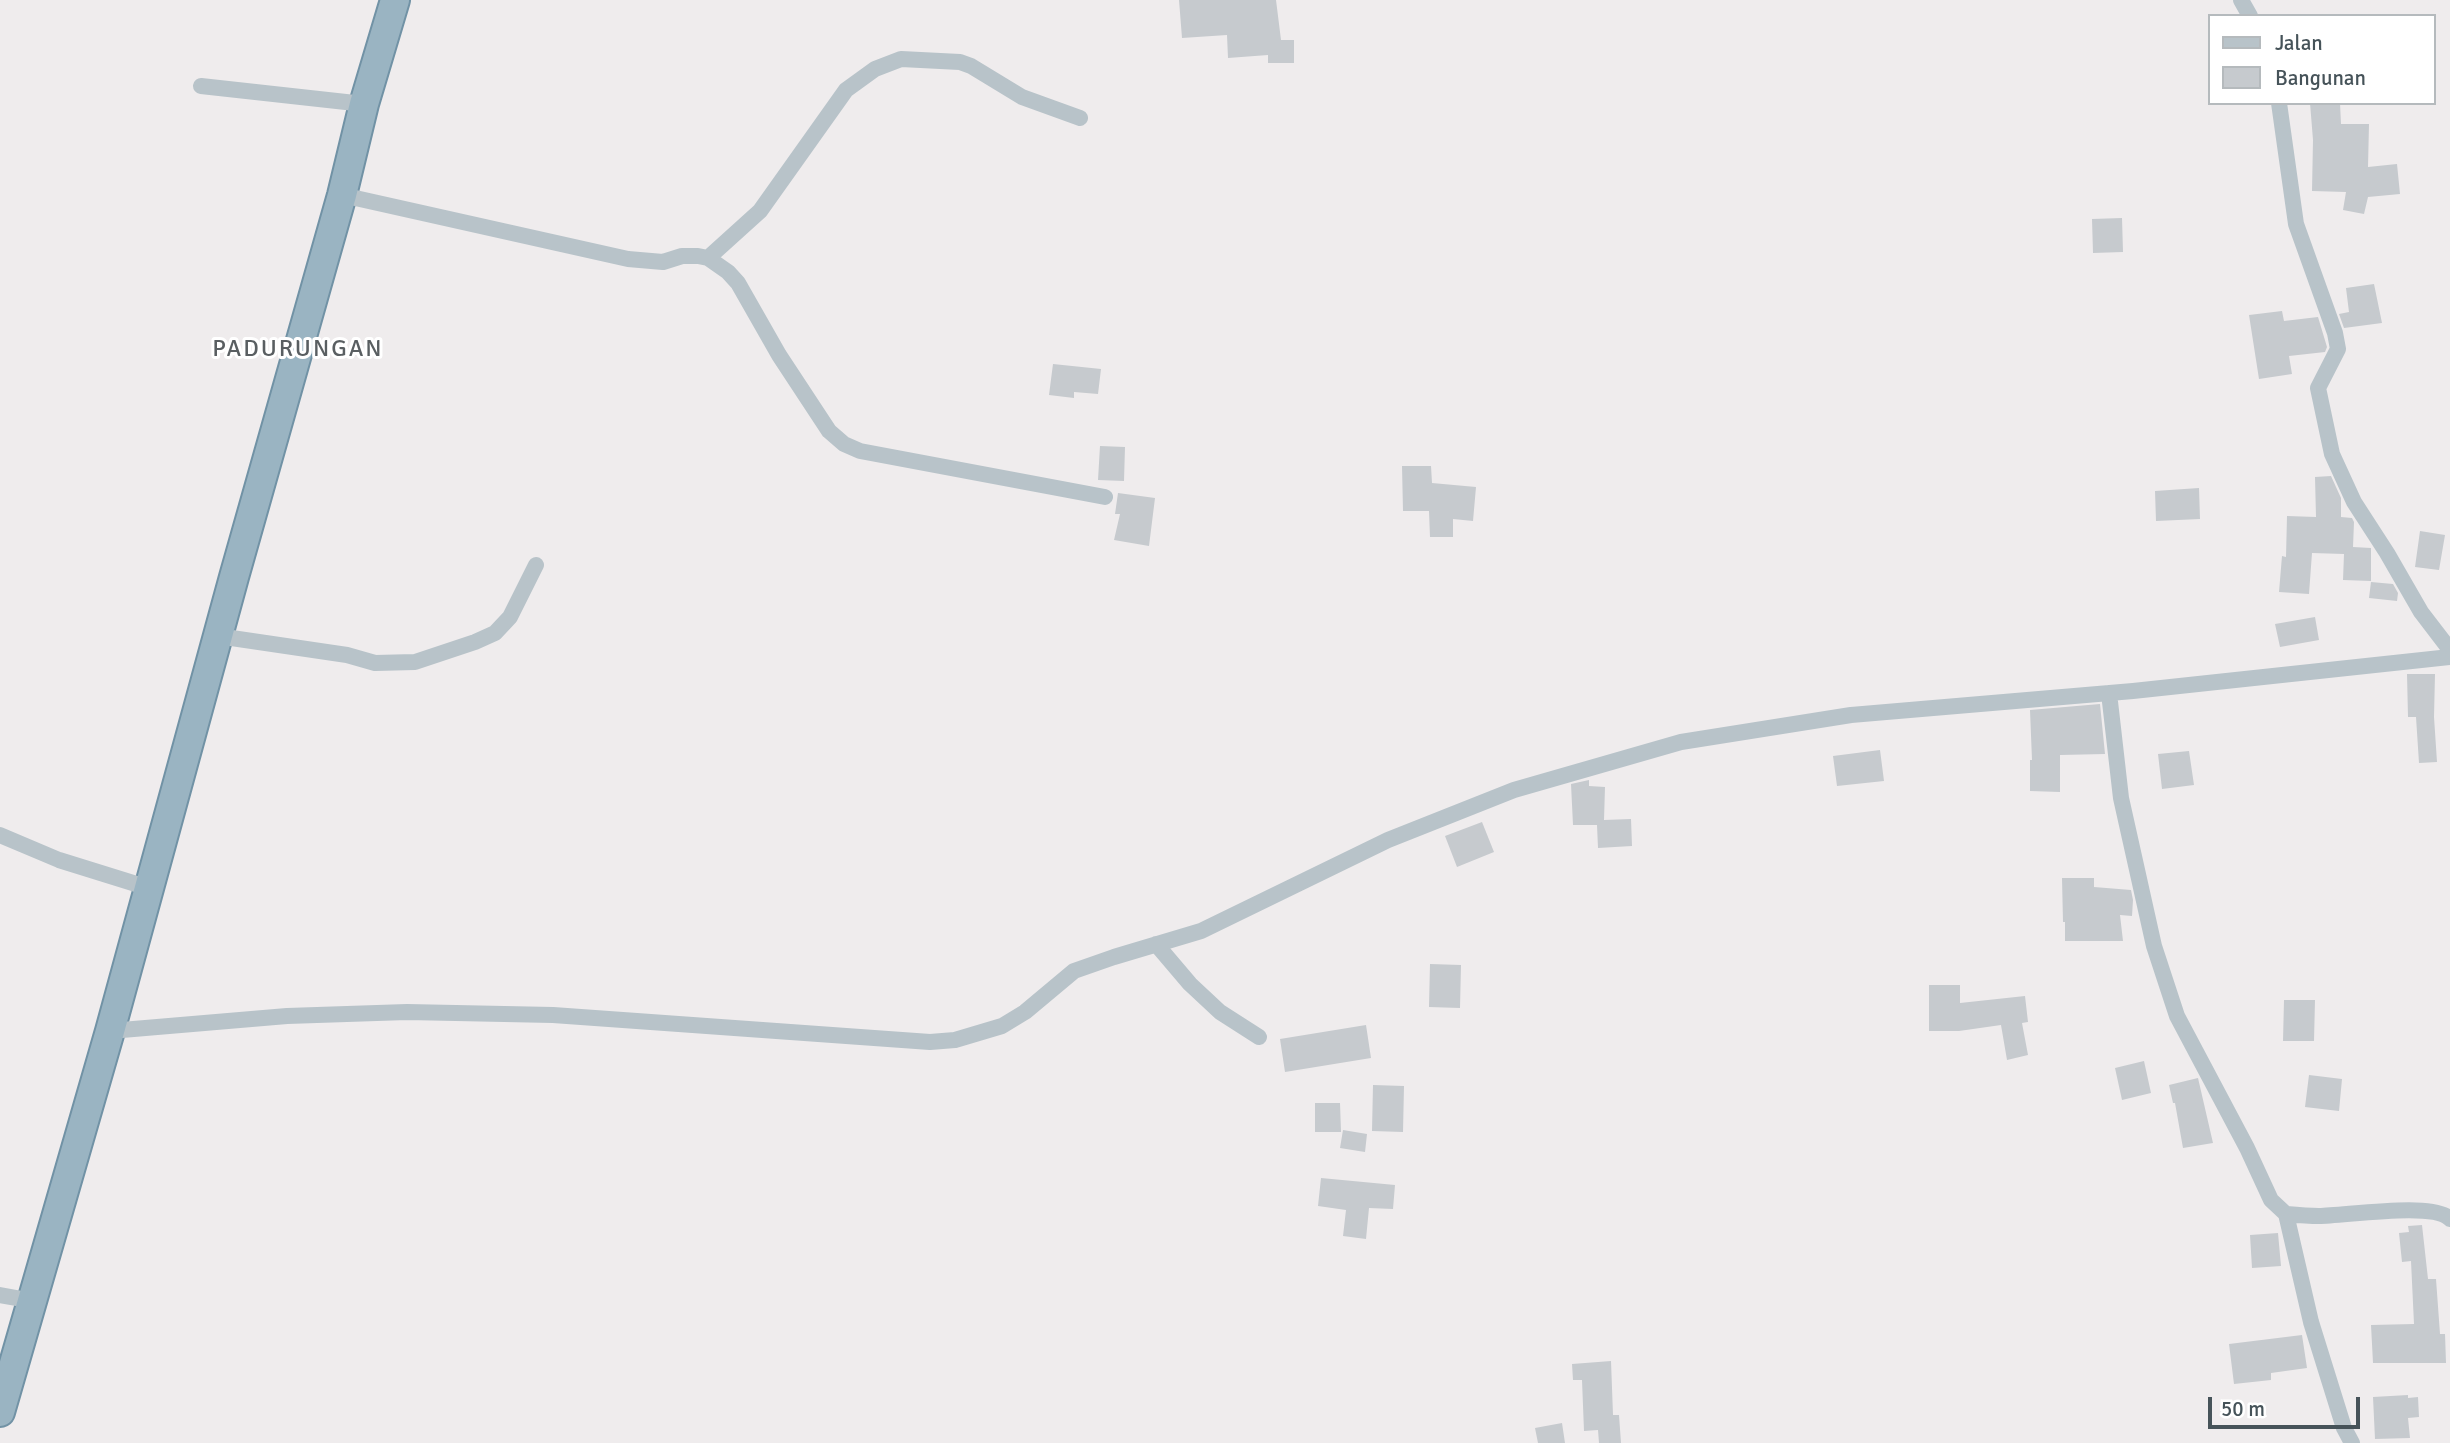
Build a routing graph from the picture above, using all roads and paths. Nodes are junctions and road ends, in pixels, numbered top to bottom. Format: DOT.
graph roads {
  1 [pos="396,0"];
  2 [pos="201,86"];
  3 [pos="364,104"];
  4 [pos="2279,105"];
  5 [pos="1080,118"];
  6 [pos="342,195"];
  7 [pos="708,258"];
  8 [pos="1105,497"];
  9 [pos="536,565"];
  10 [pos="218,636"];
  11 [pos="2450,650"];
  12 [pos="2450,657"];
  13 [pos="2109,693"];
  14 [pos="0,835"];
  15 [pos="149,888"];
  16 [pos="1156,944"];
  17 [pos="110,1031"];
  18 [pos="1259,1037"];
  19 [pos="2286,1214"];
  20 [pos="2450,1219"];
  21 [pos="0,1295"];
  22 [pos="33,1301"];
  23 [pos="0,1412"];
  24 [pos="2351,1443"];
  1 -- 3 [label="highway"];
  2 -- 3 [label="street"];
  3 -- 6 [label="highway"];
  4 -- 11 [label="street"];
  5 -- 7 [label="street"];
  6 -- 7 [label="street"];
  6 -- 10 [label="highway"];
  7 -- 8 [label="street"];
  9 -- 10 [label="street"];
  10 -- 15 [label="highway"];
  12 -- 13 [label="street"];
  13 -- 16 [label="street"];
  13 -- 19 [label="street"];
  14 -- 15 [label="street"];
  15 -- 17 [label="highway"];
  16 -- 17 [label="street"];
  16 -- 18 [label="street"];
  17 -- 22 [label="highway"];
  19 -- 20 [label="street"];
  19 -- 24 [label="street"];
  21 -- 22 [label="street"];
  22 -- 23 [label="highway"];
}
